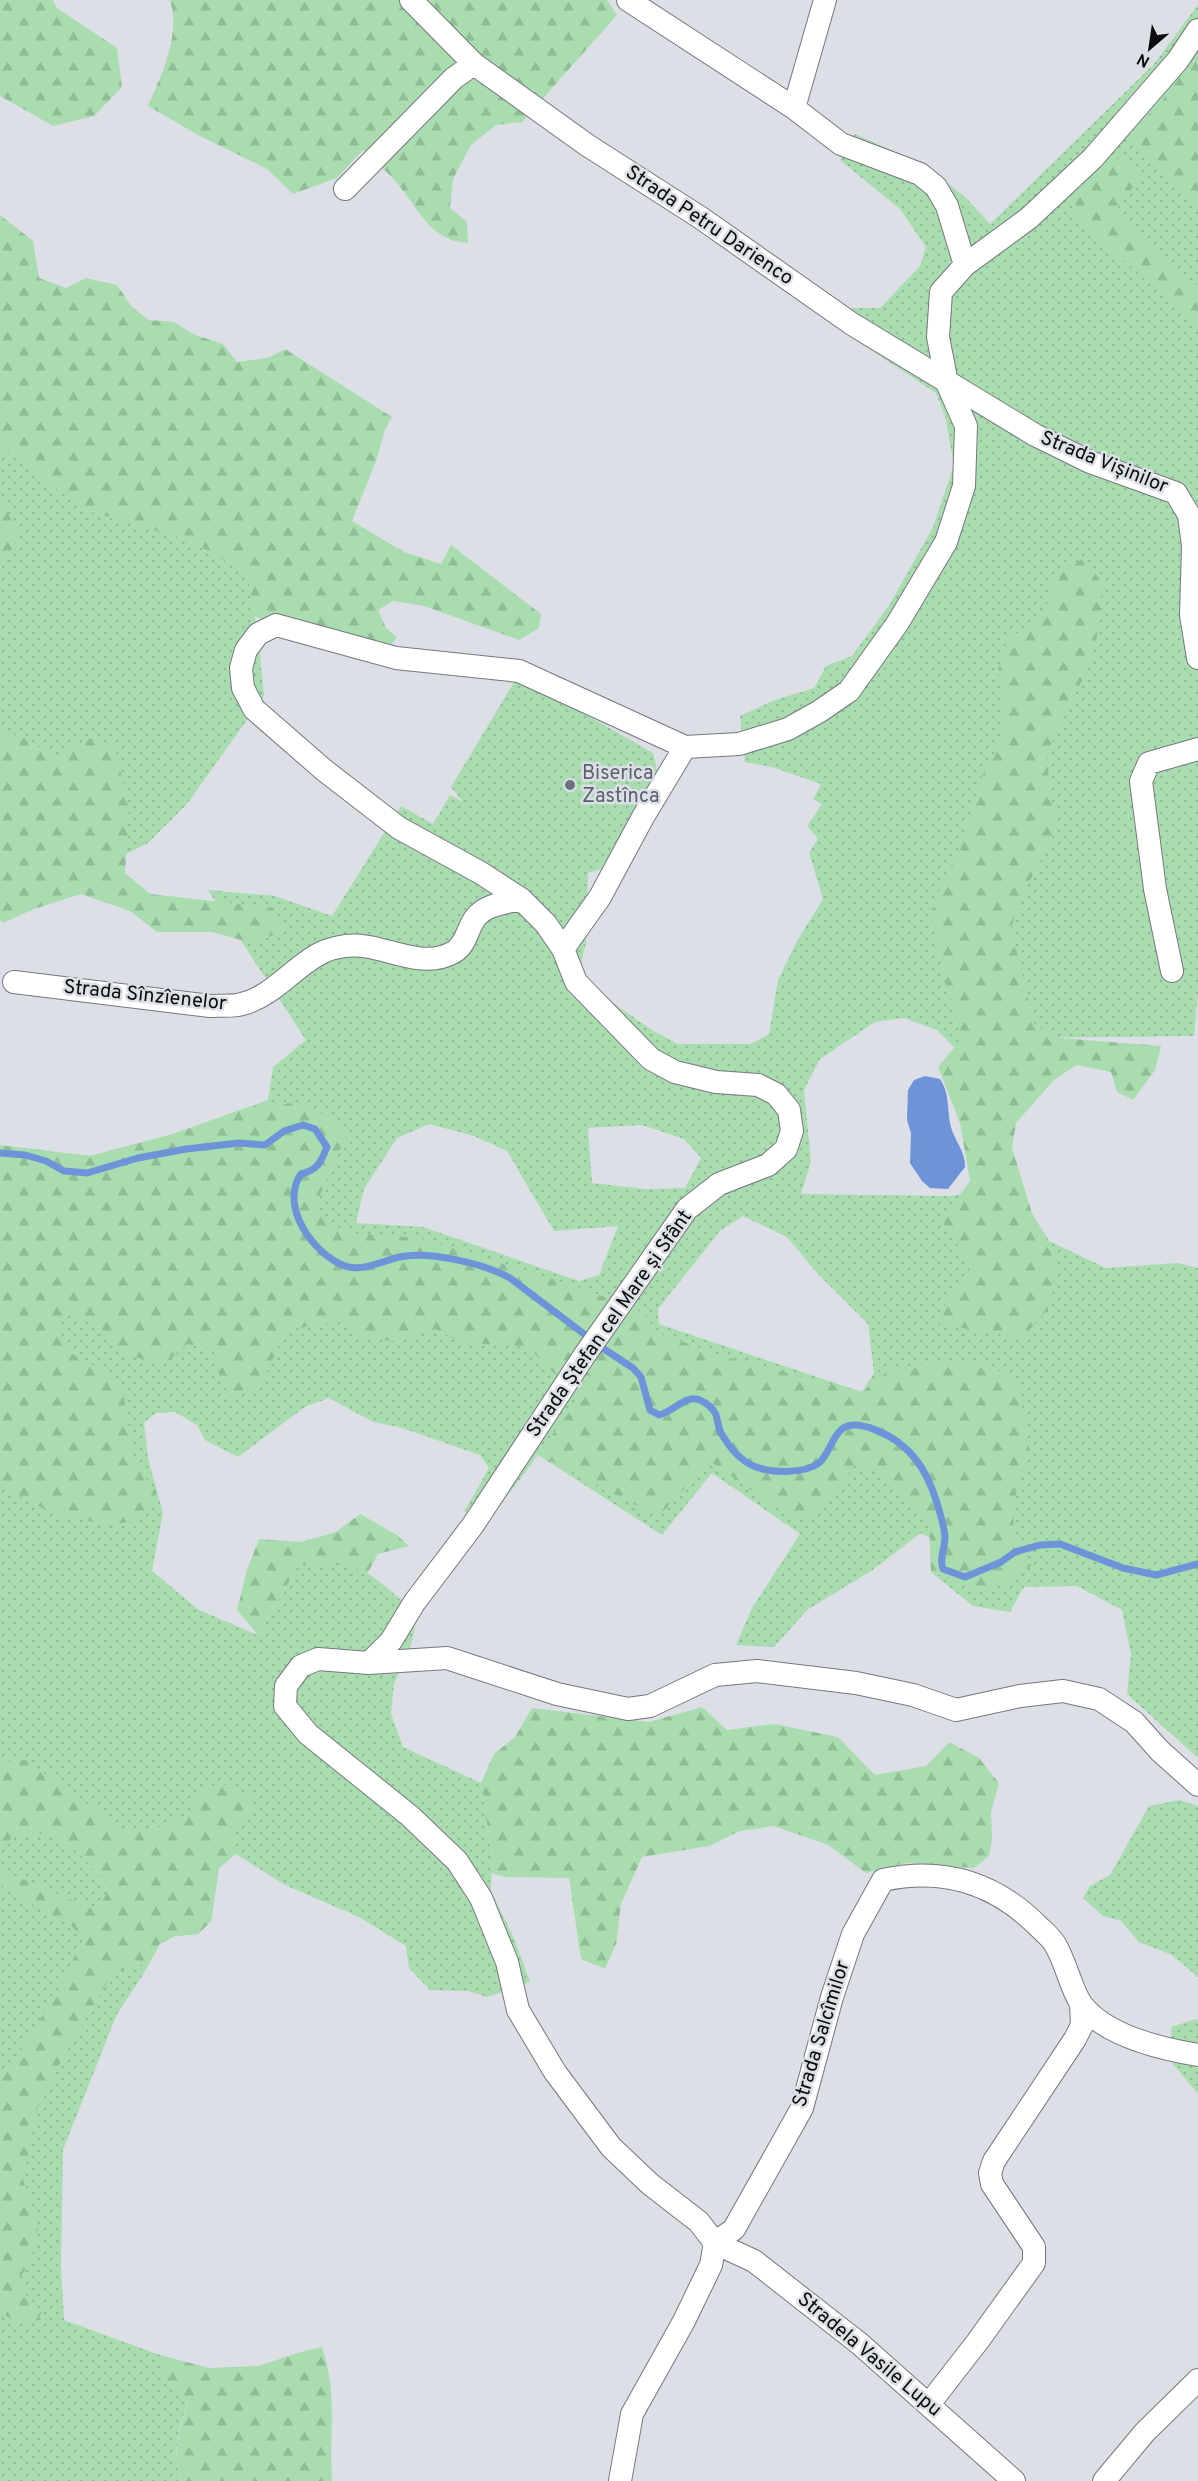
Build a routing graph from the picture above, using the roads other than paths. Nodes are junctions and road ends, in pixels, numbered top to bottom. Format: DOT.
graph roads {
  1 [pos="411,0"];
  2 [pos="628,0"];
  3 [pos="825,0"];
  4 [pos="1198,30"];
  5 [pos="474,64"];
  6 [pos="794,108"];
  7 [pos="345,189"];
  8 [pos="965,265"];
  9 [pos="947,383"];
  10 [pos="1198,658"];
  11 [pos="685,747"];
  12 [pos="1198,749"];
  13 [pos="521,899"];
  14 [pos="563,949"];
  15 [pos="1172,970"];
  16 [pos="14,982"];
  17 [pos="369,1663"];
  18 [pos="1198,1785"];
  19 [pos="1081,2004"];
  20 [pos="1198,2055"];
  21 [pos="715,2243"];
  22 [pos="1198,2380"];
  23 [pos="929,2404"];
  24 [pos="620,2481"];
  25 [pos="1014,2481"];
  26 [pos="1104,2481"];
  1 -- 5 [label="street, Strada Petru Darienco"];
  2 -- 6 [label="street"];
  3 -- 6 [label="street"];
  4 -- 8 [label="street, Strada Ștefan cel Mare și Sfânt"];
  5 -- 7 [label="street"];
  5 -- 9 [label="street, Strada Petru Darienco"];
  6 -- 8 [label="street"];
  8 -- 9 [label="street, Strada Ștefan cel Mare și Sfânt"];
  9 -- 10 [label="street, Strada Vișinilor"];
  9 -- 11 [label="street, Strada Ștefan cel Mare și Sfânt"];
  11 -- 13 [label="street, Strada Ștefan cel Mare și Sfânt"];
  11 -- 14 [label="street"];
  12 -- 15 [label="street"];
  13 -- 14 [label="street, Strada Ștefan cel Mare și Sfânt"];
  13 -- 16 [label="street, Strada Sînzîenelor"];
  14 -- 17 [label="street, Strada Ștefan cel Mare și Sfânt"];
  17 -- 18 [label="street"];
  17 -- 21 [label="street"];
  19 -- 20 [label="street"];
  19 -- 21 [label="street, Strada Salcîmilor"];
  19 -- 23 [label="street"];
  21 -- 23 [label="street, Stradela Vasile Lupu"];
  21 -- 24 [label="street"];
  22 -- 26 [label="street"];
  23 -- 25 [label="street, Stradela Vasile Lupu"];
}
